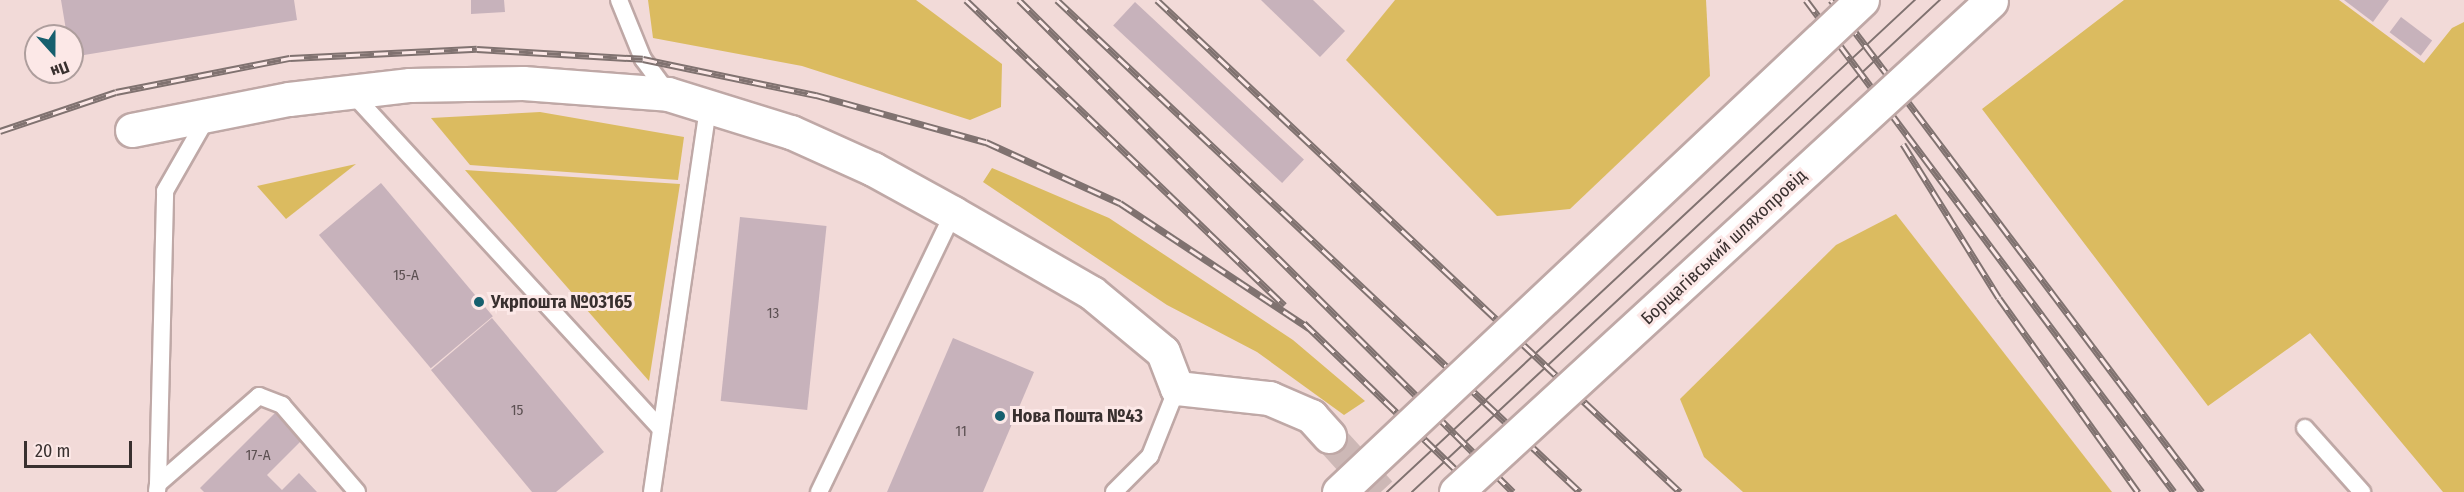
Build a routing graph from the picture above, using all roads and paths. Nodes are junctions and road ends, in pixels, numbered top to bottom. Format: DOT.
graph roads {
  1 [pos="619,0"];
  2 [pos="1862,0"];
  3 [pos="1991,1"];
  4 [pos="351,92"];
  5 [pos="668,94"];
  6 [pos="708,106"];
  7 [pos="208,115"];
  8 [pos="132,130"];
  9 [pos="953,213"];
  10 [pos="1177,388"];
  11 [pos="2305,428"];
  12 [pos="662,429"];
  13 [pos="1329,436"];
  14 [pos="158,488"];
  15 [pos="357,492"];
  16 [pos="652,492"];
  17 [pos="819,492"];
  18 [pos="1114,492"];
  19 [pos="1340,492"];
  20 [pos="1456,492"];
  21 [pos="2362,492"];
  1 -- 5 [label="lane"];
  2 -- 19 [label="main road, bridge"];
  3 -- 20 [label="main road, Борщагівський шляхопровід, bridge"];
  4 -- 5 [label="main road"];
  4 -- 7 [label="main road"];
  4 -- 12 [label="lane"];
  5 -- 6 [label="main road"];
  6 -- 9 [label="main road"];
  6 -- 12 [label="lane"];
  7 -- 8 [label="main road"];
  7 -- 14 [label="lane"];
  9 -- 10 [label="main road"];
  9 -- 17 [label="lane"];
  10 -- 13 [label="main road"];
  10 -- 18 [label="lane"];
  11 -- 21 [label="lane"];
  12 -- 16 [label="lane"];
  14 -- 15 [label="lane"];
}
